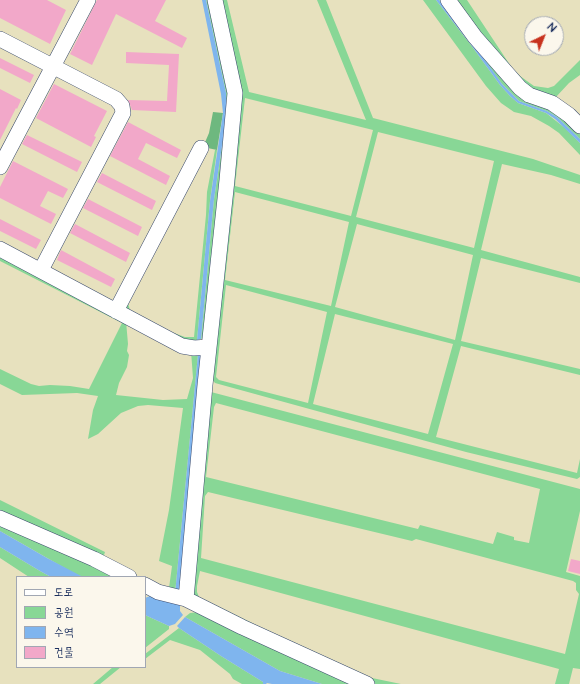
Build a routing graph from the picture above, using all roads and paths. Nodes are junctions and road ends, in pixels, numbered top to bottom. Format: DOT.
graph roads {
  1 [pos="88,0"];
  2 [pos="215,0"];
  3 [pos="448,0"];
  4 [pos="0,39"];
  5 [pos="53,66"];
  6 [pos="580,126"];
  7 [pos="201,148"];
  8 [pos="0,167"];
  9 [pos="0,249"];
  10 [pos="41,270"];
  11 [pos="116,311"];
  12 [pos="209,347"];
  13 [pos="0,518"];
  14 [pos="127,576"];
  15 [pos="146,586"];
  16 [pos="186,599"];
  17 [pos="367,684"];
  1 -- 5 [label="street"];
  2 -- 12 [label="street"];
  3 -- 6 [label="street"];
  4 -- 5 [label="street"];
  5 -- 8 [label="street"];
  5 -- 10 [label="street"];
  7 -- 11 [label="street"];
  9 -- 10 [label="street"];
  10 -- 11 [label="street"];
  11 -- 12 [label="street"];
  12 -- 16 [label="street"];
  13 -- 14 [label="street"];
  15 -- 16 [label="street"];
  16 -- 17 [label="street"];
}
